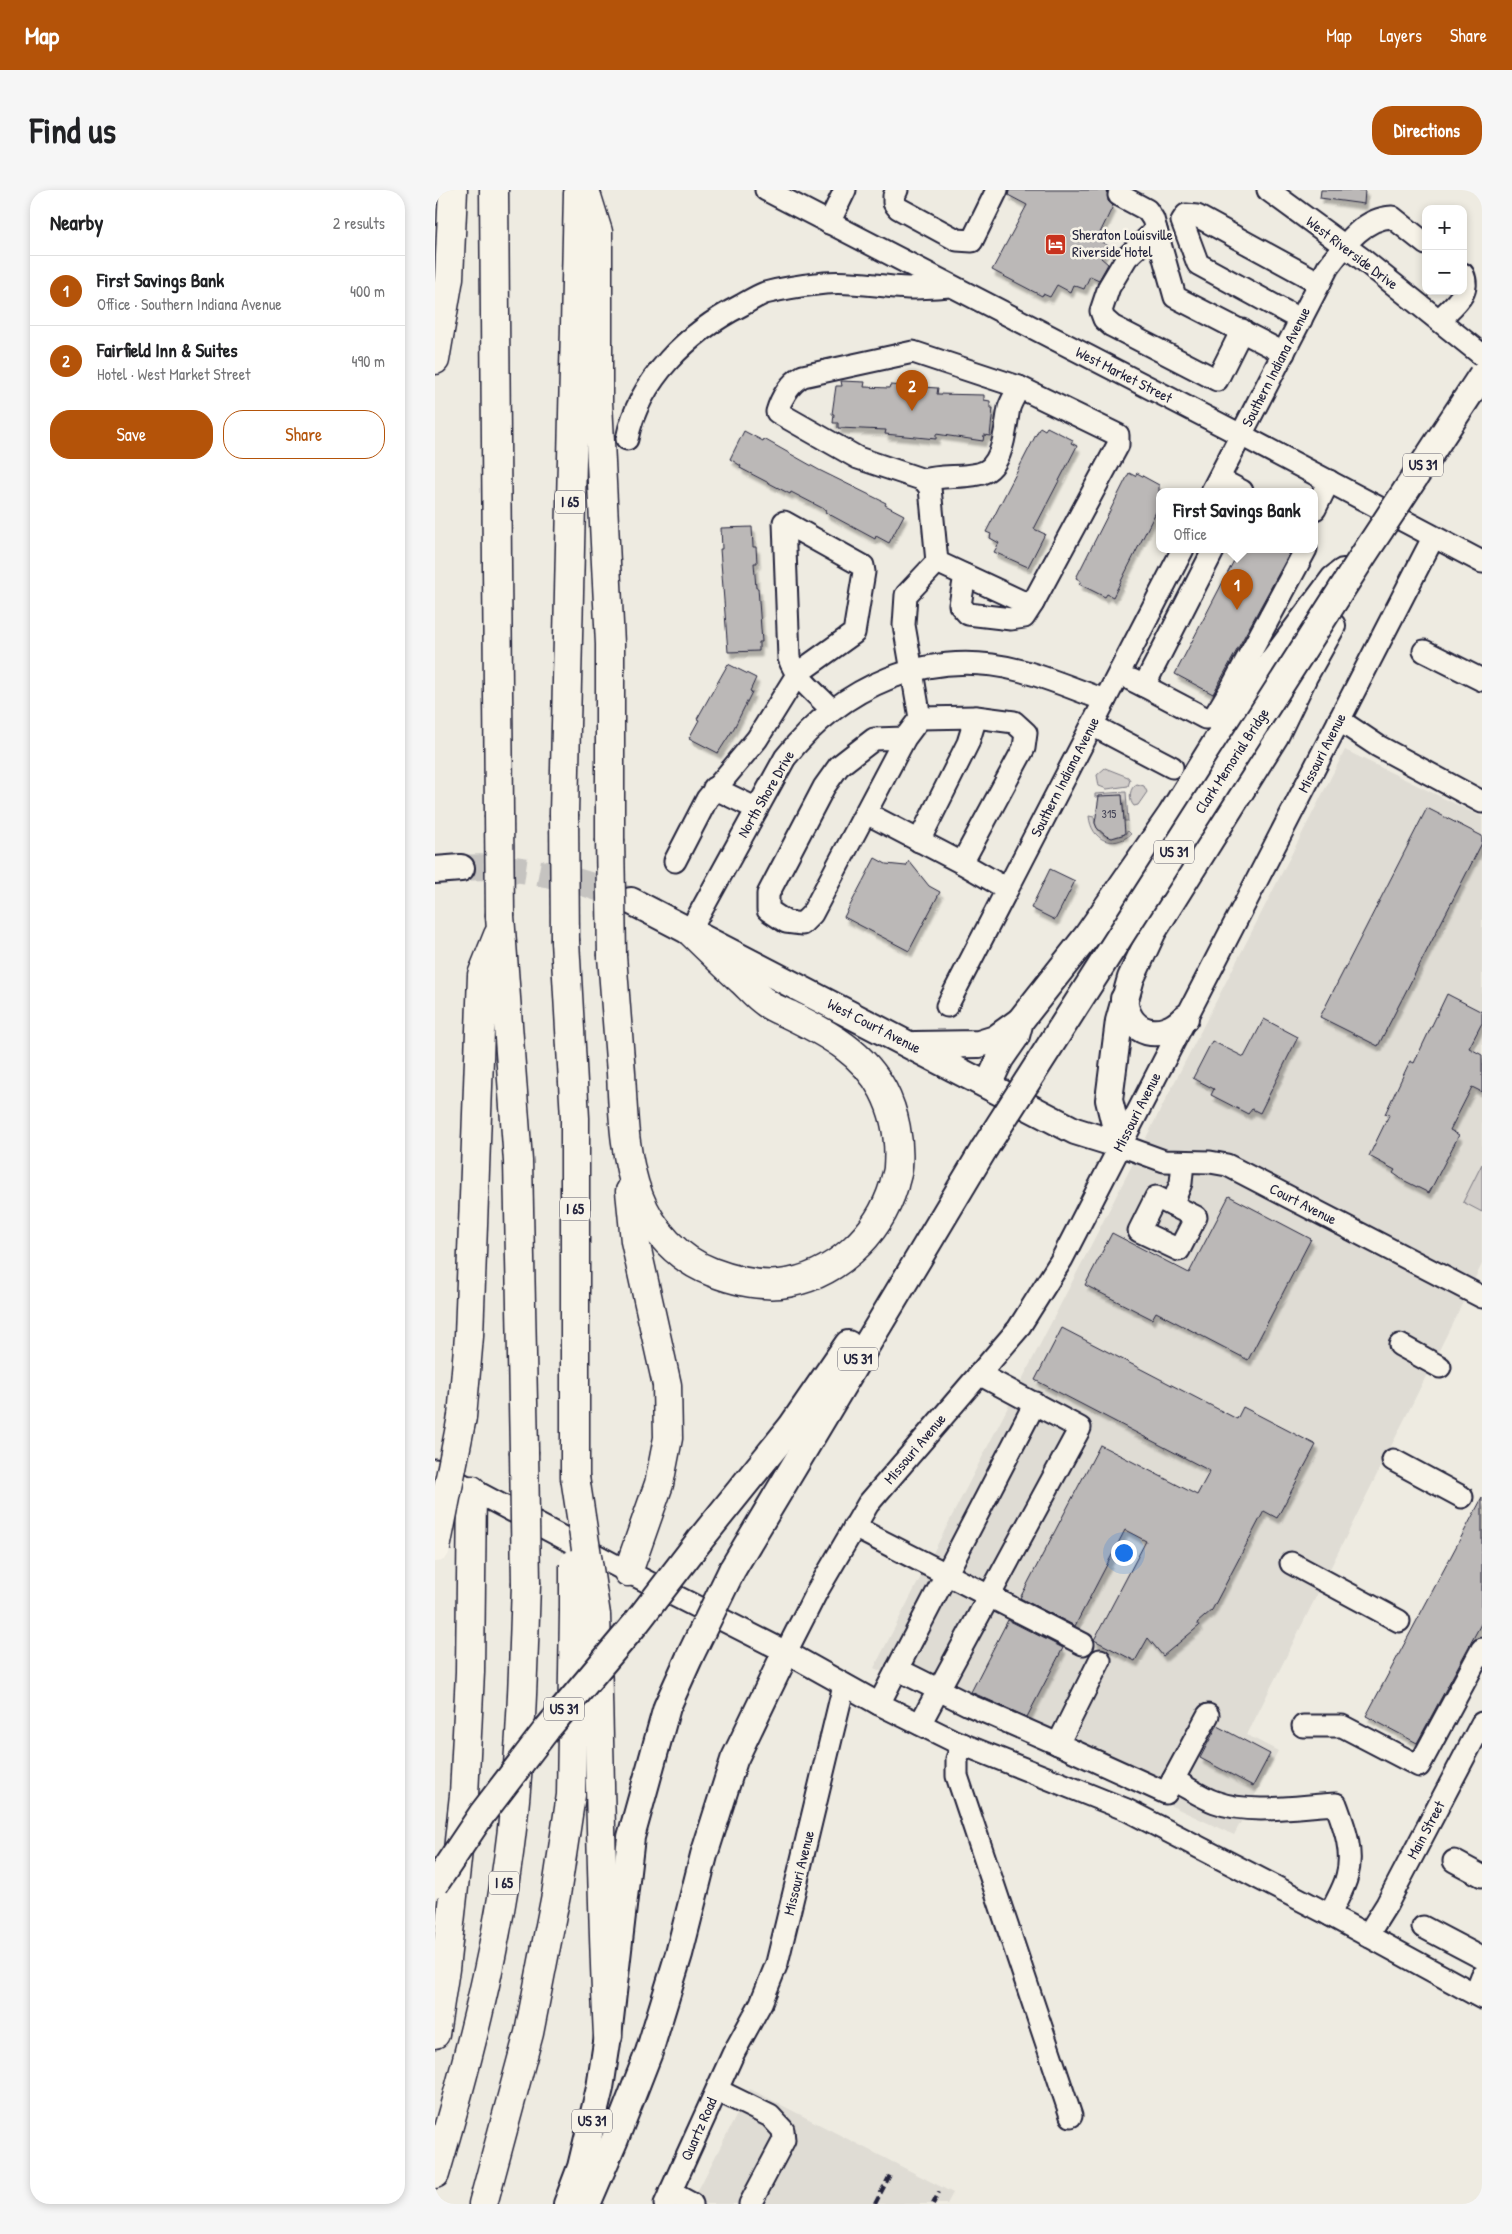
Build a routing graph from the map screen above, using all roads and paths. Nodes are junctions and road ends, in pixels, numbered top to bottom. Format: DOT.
graph roads {
  1 [pos="453,190"];
  2 [pos="494,190"];
  3 [pos="578,190"];
  4 [pos="585,190"];
  5 [pos="766,190"];
  6 [pos="845,190"];
  7 [pos="897,190"];
  8 [pos="997,190"];
  9 [pos="1268,190"];
  10 [pos="1119,195"];
  11 [pos="829,223"];
  12 [pos="1157,230"];
  13 [pos="1422,241"];
  14 [pos="1345,246"];
  15 [pos="1320,283"];
  16 [pos="950,286"];
  17 [pos="1462,295"];
  18 [pos="1301,320"];
  19 [pos="1439,320"];
  20 [pos="1242,330"];
  21 [pos="1284,353"];
  22 [pos="1482,355"];
  23 [pos="435,360"];
  24 [pos="1482,375"];
  25 [pos="1019,387"];
  26 [pos="1241,435"];
  27 [pos="627,439"];
  28 [pos="924,480"];
  29 [pos="1329,481"];
  30 [pos="1215,485"];
  31 [pos="1228,488"];
  32 [pos="1318,503"];
  33 [pos="1433,538"];
  34 [pos="1181,553"];
  35 [pos="1212,553"];
  36 [pos="1304,553"];
  37 [pos="1363,556"];
  38 [pos="937,562"];
  39 [pos="1482,562"];
  40 [pos="965,575"];
  41 [pos="1033,603"];
  42 [pos="1424,651"];
  43 [pos="912,671"];
  44 [pos="798,673"];
  45 [pos="1118,673"];
  46 [pos="1482,680"];
  47 [pos="1144,686"];
  48 [pos="1105,700"];
  49 [pos="832,710"];
  50 [pos="976,717"];
  51 [pos="921,718"];
  52 [pos="1339,720"];
  53 [pos="1092,725"];
  54 [pos="905,738"];
  55 [pos="1172,767"];
  56 [pos="714,788"];
  57 [pos="1482,802"];
  58 [pos="757,809"];
  59 [pos="865,813"];
  60 [pos="919,842"];
  61 [pos="675,860"];
  62 [pos="962,863"];
  63 [pos="461,868"];
  64 [pos="435,870"];
  65 [pos="1007,889"];
  66 [pos="631,901"];
  67 [pos="500,922"];
  68 [pos="690,931"];
  69 [pos="1124,999"];
  70 [pos="947,1006"];
  71 [pos="1185,1018"];
  72 [pos="1020,1021"];
  73 [pos="910,1045"];
  74 [pos="988,1085"];
  75 [pos="623,1119"];
  76 [pos="1119,1145"];
  77 [pos="984,1149"];
  78 [pos="1183,1162"];
  79 [pos="1172,1205"];
  80 [pos="1479,1296"];
  81 [pos="1400,1345"];
  82 [pos="1440,1367"];
  83 [pos="979,1374"];
  84 [pos="1035,1403"];
  85 [pos="1393,1460"];
  86 [pos="435,1470"];
  87 [pos="472,1490"];
  88 [pos="1463,1497"];
  89 [pos="854,1527"];
  90 [pos="435,1550"];
  91 [pos="1291,1563"];
  92 [pos="628,1572"];
  93 [pos="946,1574"];
  94 [pos="989,1596"];
  95 [pos="585,1614"];
  96 [pos="1399,1622"];
  97 [pos="1083,1644"];
  98 [pos="1482,1649"];
  99 [pos="786,1652"];
  100 [pos="1100,1660"];
  101 [pos="897,1668"];
  102 [pos="844,1685"];
  103 [pos="938,1690"];
  104 [pos="879,1704"];
  105 [pos="1208,1715"];
  106 [pos="1482,1723"];
  107 [pos="920,1724"];
  108 [pos="1303,1726"];
  109 [pos="963,1744"];
  110 [pos="1058,1744"];
  111 [pos="1173,1780"];
  112 [pos="1454,1861"];
  113 [pos="1482,1876"];
  114 [pos="435,1884"];
  115 [pos="1329,1915"];
  116 [pos="1423,1927"];
  117 [pos="1367,1936"];
  118 [pos="1482,1958"];
  119 [pos="1480,1989"];
  120 [pos="435,2034"];
  121 [pos="609,2036"];
  122 [pos="733,2054"];
  123 [pos="717,2090"];
  124 [pos="1071,2116"];
  125 [pos="435,2174"];
  126 [pos="667,2198"];
  127 [pos="483,2204"];
  128 [pos="567,2204"];
  129 [pos="587,2204"];
  130 [pos="692,2204"];
  131 [pos="750,2204"];
  1 -- 23 [label="highway"];
  2 -- 67 [label="highway, I 65, bridge"];
  3 -- 95 [label="highway, I 65, bridge"];
  4 -- 75 [label="highway, bridge"];
  5 -- 11 [label="street, West Market Street"];
  6 -- 11 [label="street"];
  7 -- 8 [label="street"];
  9 -- 14 [label="street, West Riverside Drive"];
  10 -- 12 [label="street"];
  11 -- 16 [label="street, West Market Street"];
  12 -- 20 [label="street"];
  12 -- 20 [label="street"];
  13 -- 14 [label="street, Southern Indiana Avenue"];
  14 -- 15 [label="street, Southern Indiana Avenue"];
  14 -- 19 [label="street, West Riverside Drive"];
  15 -- 18 [label="street, Southern Indiana Avenue"];
  15 -- 18 [label="street"];
  16 -- 26 [label="street, West Market Street"];
  16 -- 27 [label="street"];
  17 -- 19 [label="street"];
  18 -- 21 [label="street, Southern Indiana Avenue"];
  19 -- 22 [label="street, West Riverside Drive"];
  20 -- 21 [label="street"];
  21 -- 26 [label="street, Southern Indiana Avenue"];
  24 -- 37 [label="main road, Clark Memorial Bridge / US 31, bridge"];
  25 -- 28 [label="street"];
  25 -- 28 [label="street"];
  25 -- 41 [label="street"];
  26 -- 29 [label="street, West Market Street"];
  26 -- 30 [label="street, Southern Indiana Avenue"];
  28 -- 38 [label="street"];
  29 -- 32 [label="street"];
  29 -- 33 [label="street, West Market Street"];
  30 -- 31 [label="street"];
  33 -- 39 [label="street, West Market Street"];
  33 -- 52 [label="street, Missouri Avenue"];
  34 -- 45 [label="street, Southern Indiana Avenue"];
  35 -- 47 [label="street"];
  36 -- 47 [label="street"];
  37 -- 69 [label="main road, bridge"];
  37 -- 72 [label="main road"];
  37 -- 77 [label="main road, Clark Memorial Bridge / US 31, bridge"];
  38 -- 40 [label="street"];
  38 -- 43 [label="street"];
  40 -- 41 [label="street"];
  40 -- 41 [label="street"];
  42 -- 46 [label="street"];
  43 -- 48 [label="street, North Shore Drive"];
  43 -- 49 [label="street, North Shore Drive"];
  43 -- 51 [label="street"];
  44 -- 44 [label="street"];
  44 -- 49 [label="street"];
  44 -- 56 [label="street"];
  45 -- 47 [label="street"];
  45 -- 48 [label="street, Southern Indiana Avenue"];
  48 -- 53 [label="street, Southern Indiana Avenue"];
  49 -- 58 [label="street, North Shore Drive"];
  50 -- 51 [label="street"];
  50 -- 60 [label="street"];
  50 -- 62 [label="street"];
  51 -- 54 [label="street"];
  52 -- 57 [label="street"];
  52 -- 71 [label="street, Missouri Avenue"];
  53 -- 55 [label="street"];
  53 -- 65 [label="street, Southern Indiana Avenue"];
  54 -- 59 [label="street"];
  54 -- 59 [label="street"];
  56 -- 58 [label="street"];
  56 -- 61 [label="street"];
  58 -- 68 [label="street, North Shore Drive"];
  59 -- 60 [label="street"];
  60 -- 62 [label="street"];
  62 -- 65 [label="street"];
  63 -- 64 [label="main road"];
  65 -- 70 [label="street, Southern Indiana Avenue"];
  66 -- 68 [label="main road, West Court Avenue"];
  67 -- 90 [label="highway, bridge"];
  67 -- 125 [label="highway, I 65, bridge"];
  68 -- 73 [label="main road, West Court Avenue"];
  68 -- 75 [label="highway"];
  69 -- 71 [label="main road"];
  69 -- 76 [label="main road"];
  71 -- 76 [label="street, Missouri Avenue"];
  72 -- 73 [label="main road"];
  72 -- 74 [label="main road"];
  73 -- 74 [label="main road, West Court Avenue"];
  74 -- 76 [label="main road, West Court Avenue"];
  75 -- 92 [label="highway"];
  76 -- 78 [label="street, Court Avenue"];
  76 -- 83 [label="street, Missouri Avenue"];
  77 -- 114 [label="main road, US 31, bridge"];
  77 -- 121 [label="main road, US 31, bridge"];
  78 -- 79 [label="street"];
  78 -- 80 [label="street, Court Avenue"];
  81 -- 82 [label="street"];
  83 -- 84 [label="street"];
  83 -- 89 [label="street, Missouri Avenue"];
  84 -- 93 [label="street"];
  84 -- 94 [label="street"];
  85 -- 88 [label="street"];
  86 -- 87 [label="street"];
  87 -- 92 [label="street"];
  87 -- 120 [label="highway"];
  89 -- 93 [label="street"];
  89 -- 99 [label="street, Missouri Avenue"];
  91 -- 96 [label="street"];
  92 -- 99 [label="street"];
  93 -- 94 [label="street"];
  93 -- 101 [label="street"];
  94 -- 97 [label="street"];
  94 -- 103 [label="street"];
  95 -- 121 [label="highway"];
  95 -- 127 [label="highway, I 65"];
  98 -- 108 [label="street"];
  99 -- 102 [label="street"];
  99 -- 129 [label="main road"];
  100 -- 110 [label="street"];
  101 -- 103 [label="street"];
  101 -- 104 [label="street"];
  102 -- 104 [label="street"];
  102 -- 122 [label="street, Missouri Avenue"];
  103 -- 107 [label="street"];
  103 -- 110 [label="street"];
  104 -- 107 [label="street"];
  105 -- 111 [label="street"];
  106 -- 117 [label="street, Main Street"];
  107 -- 109 [label="street"];
  109 -- 115 [label="street"];
  109 -- 124 [label="street"];
  110 -- 111 [label="street"];
  111 -- 115 [label="street"];
  112 -- 113 [label="street"];
  115 -- 117 [label="street"];
  116 -- 118 [label="street"];
  117 -- 119 [label="street"];
  121 -- 128 [label="main road, US 31"];
  122 -- 123 [label="street, Quartz Road"];
  123 -- 126 [label="street, Quartz Road"];
  123 -- 131 [label="street"];
  126 -- 130 [label="street"];
}
